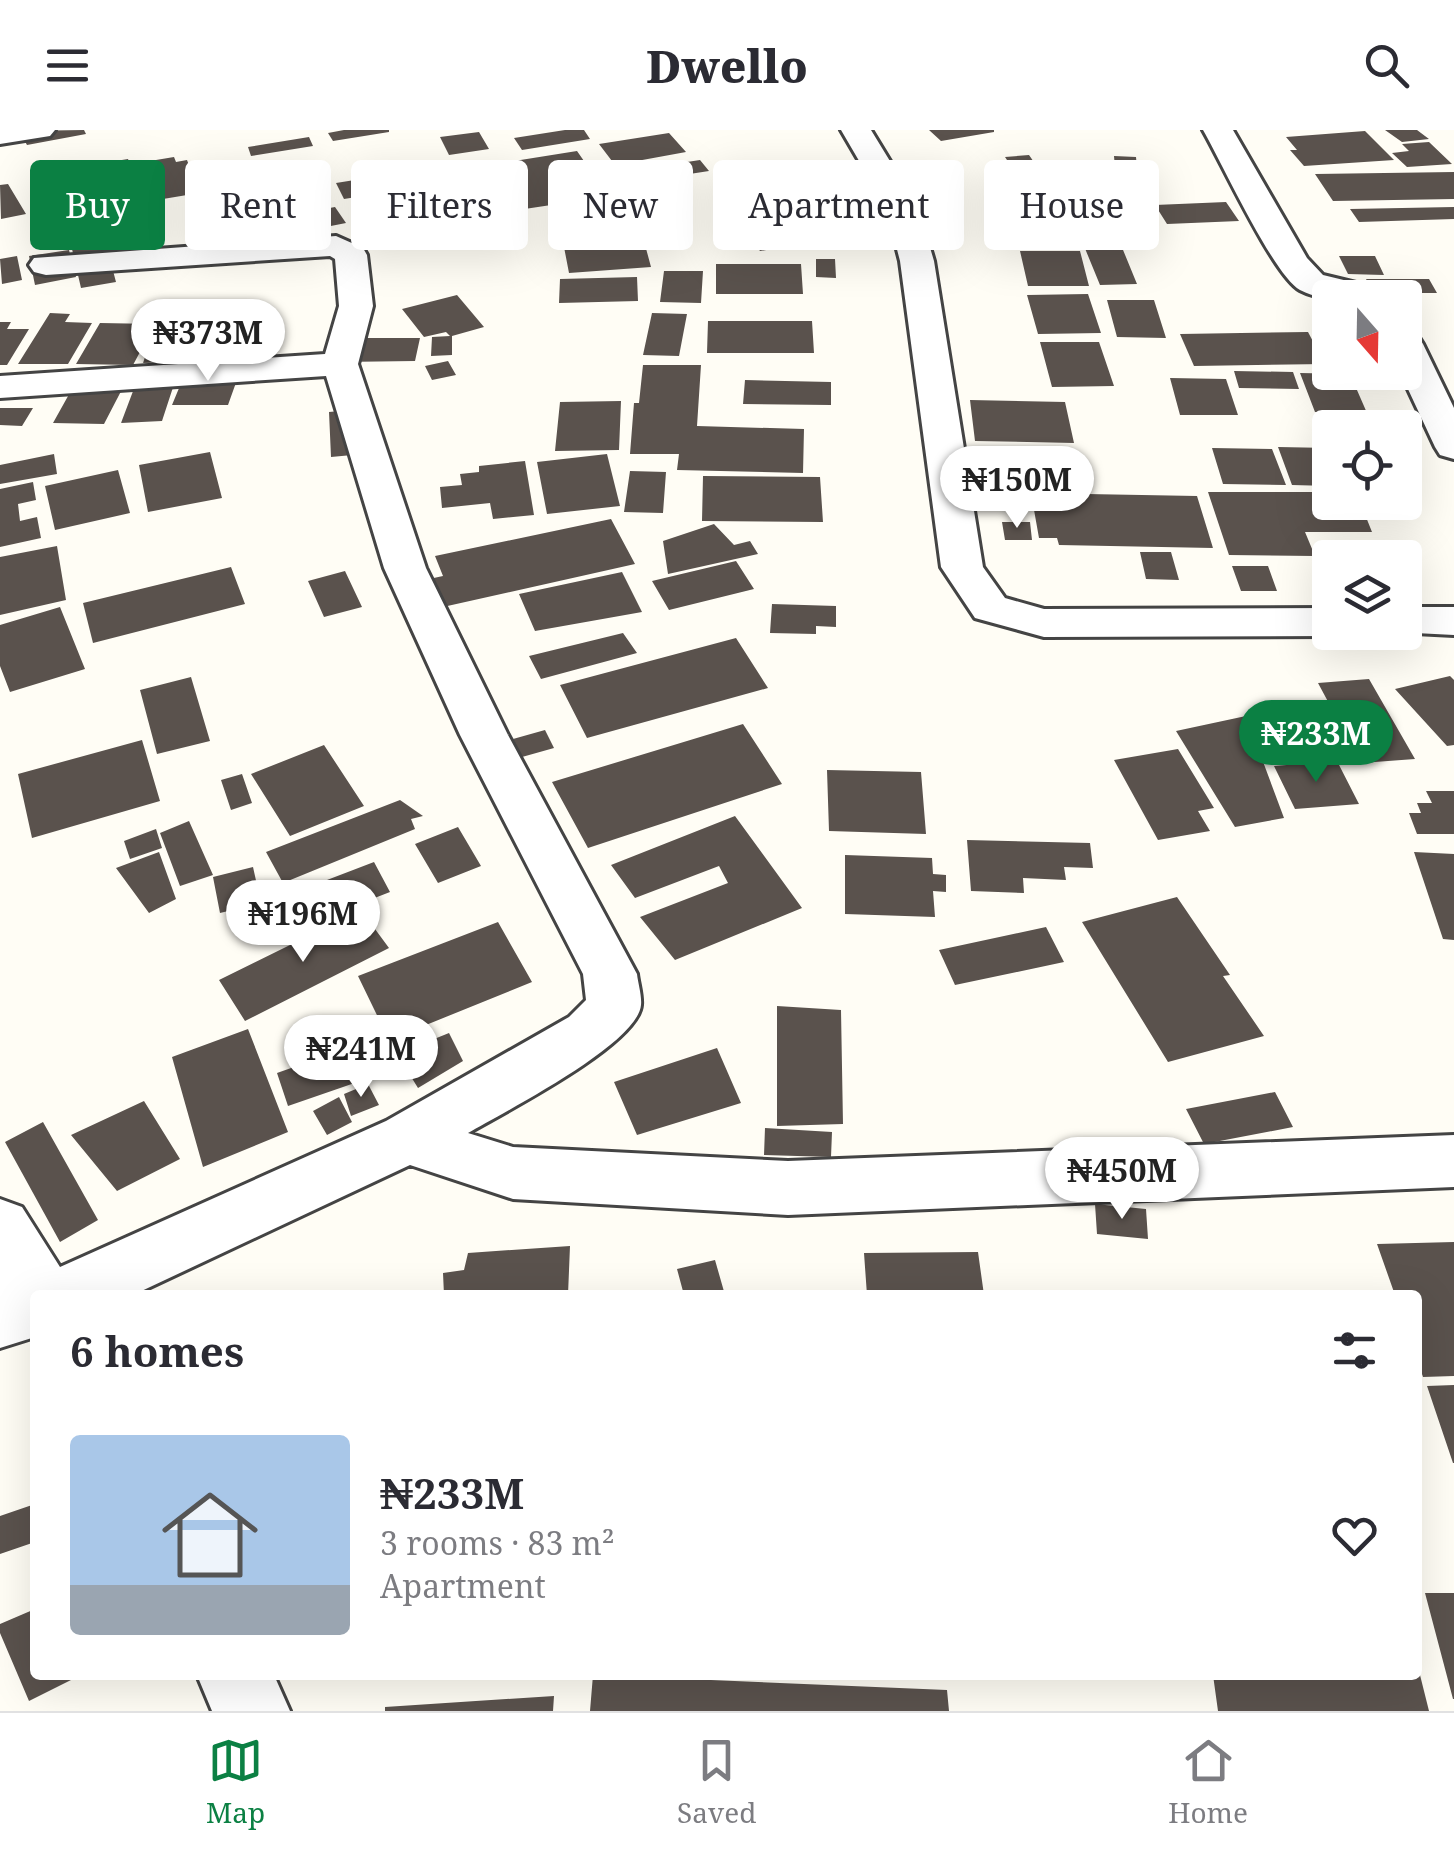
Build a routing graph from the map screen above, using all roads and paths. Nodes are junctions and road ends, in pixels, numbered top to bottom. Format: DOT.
graph roads {
  1 [pos="40,130"];
  2 [pos="856,130"];
  3 [pos="1218,130"];
  4 [pos="0,135"];
  5 [pos="46,265"];
  6 [pos="1312,283"];
  7 [pos="340,364"];
  8 [pos="1422,380"];
  9 [pos="0,387"];
  10 [pos="1454,447"];
  11 [pos="1422,621"];
  12 [pos="1454,621"];
  13 [pos="1312,622"];
  14 [pos="407,1139"];
  15 [pos="1454,1160"];
  16 [pos="0,1226"];
  17 [pos="39,1290"];
  18 [pos="77,1290"];
  19 [pos="30,1309"];
  20 [pos="0,1318"];
  21 [pos="236,1680"];
  22 [pos="252,1711"];
  1 -- 4 [label="street"];
  2 -- 13 [label="street"];
  3 -- 6 [label="street"];
  5 -- 7 [label="street"];
  7 -- 9 [label="street"];
  7 -- 14 [label="street"];
  8 -- 10 [label="street"];
  11 -- 12 [label="street"];
  14 -- 15 [label="street"];
  14 -- 18 [label="street"];
  16 -- 17 [label="street"];
  19 -- 20 [label="street"];
  21 -- 22 [label="street"];
}
